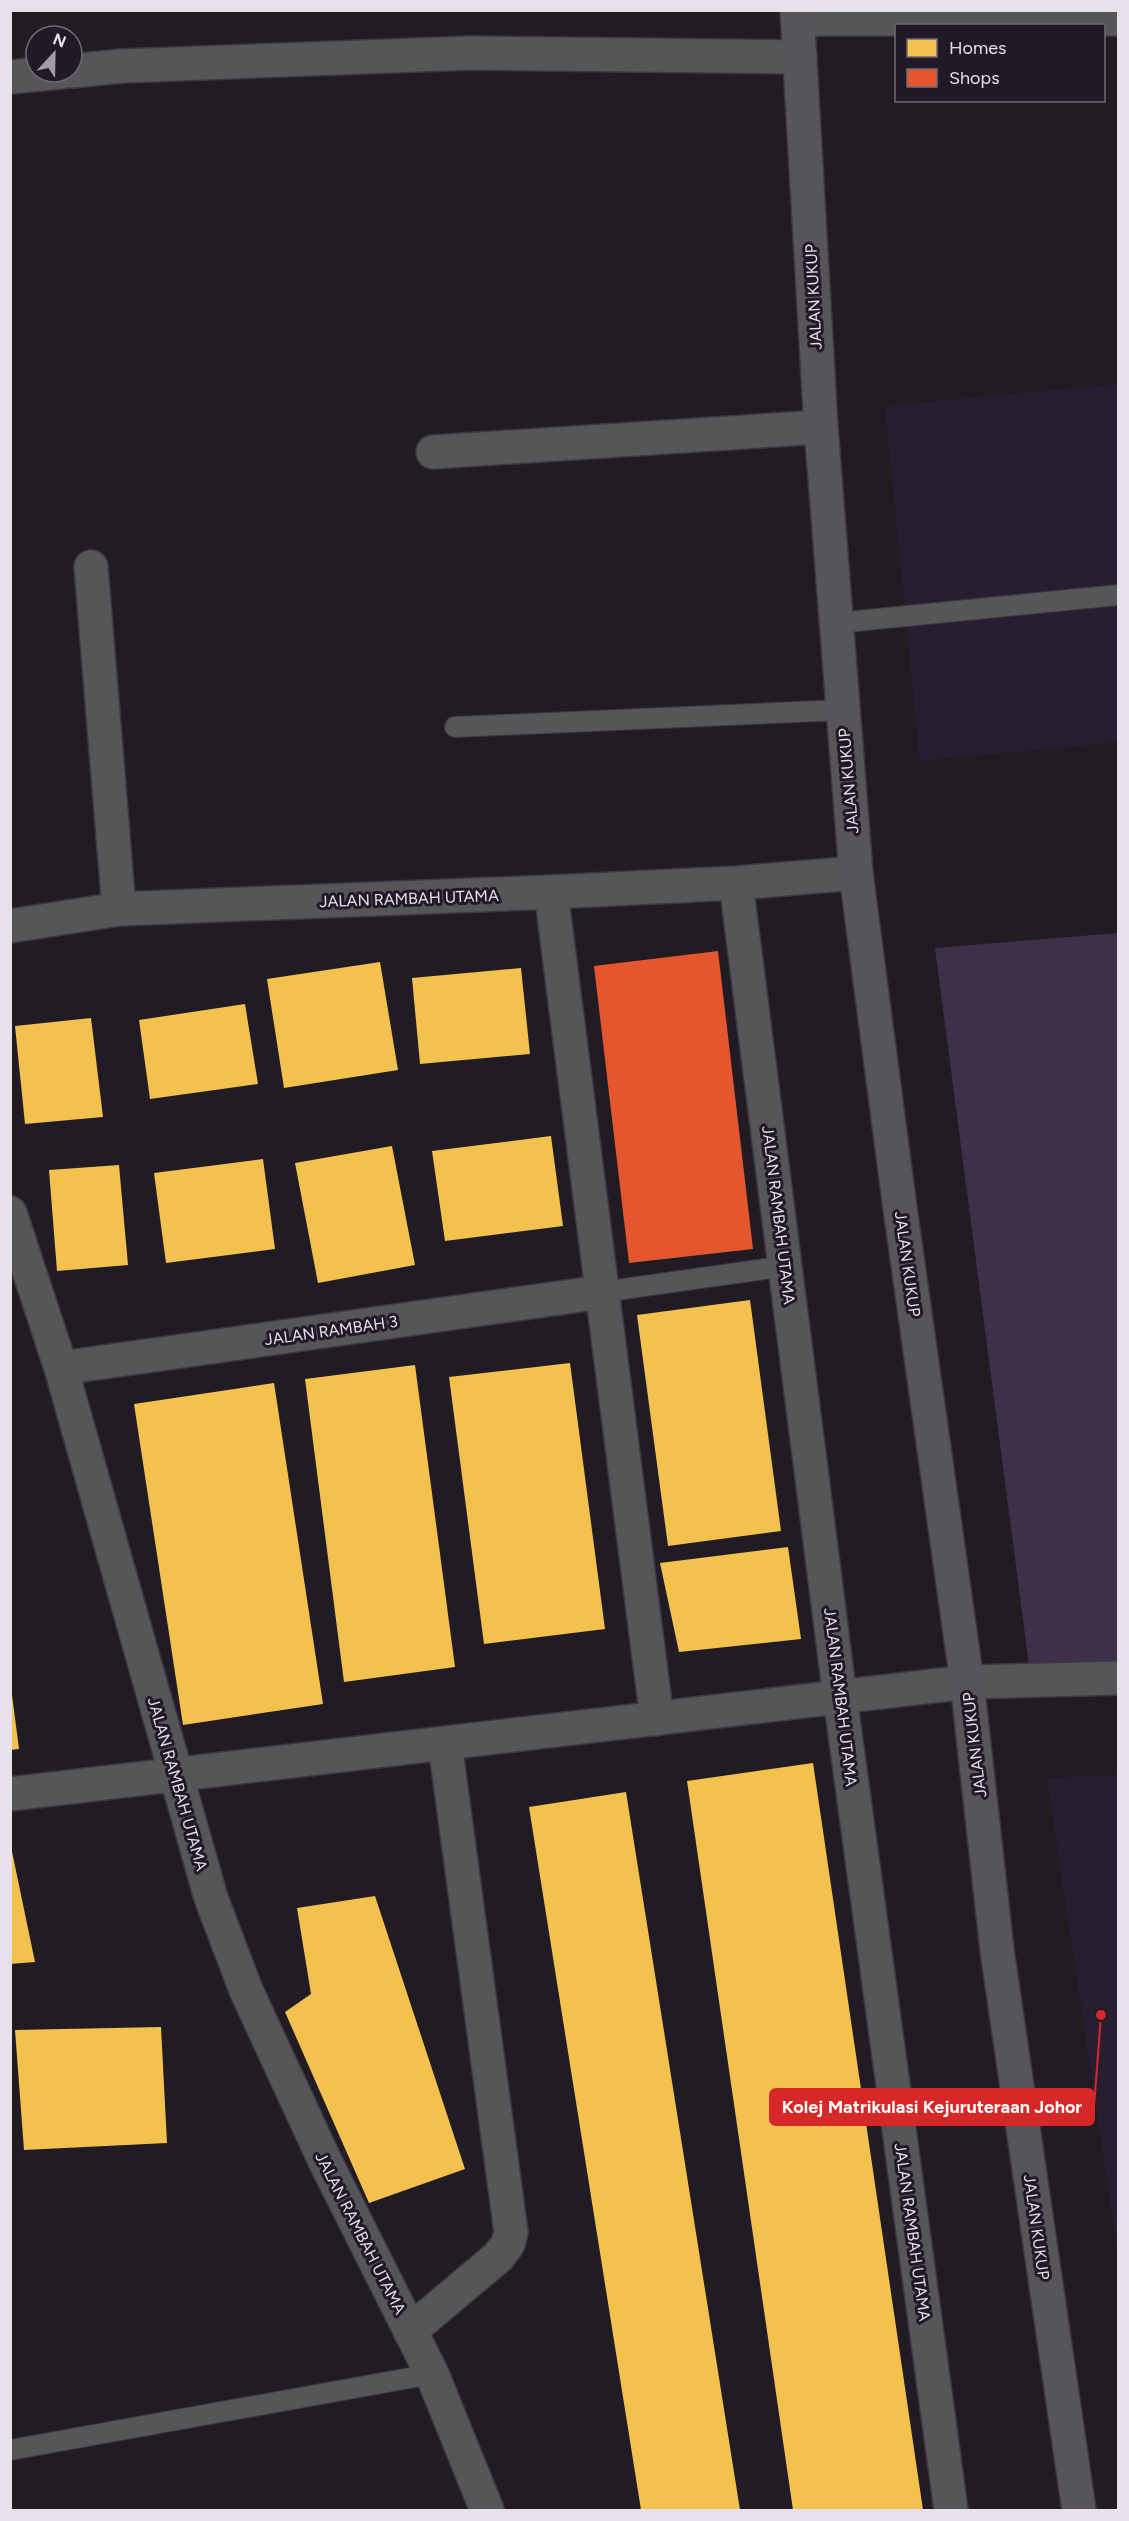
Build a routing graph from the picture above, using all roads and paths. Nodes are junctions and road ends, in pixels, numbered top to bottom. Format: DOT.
graph roads {
  1 [pos="797,15"];
  2 [pos="1119,20"];
  3 [pos="800,57"];
  4 [pos="84,70"];
  5 [pos="821,427"];
  6 [pos="433,452"];
  7 [pos="91,567"];
  8 [pos="1119,595"];
  9 [pos="836,623"];
  10 [pos="842,710"];
  11 [pos="455,727"];
  12 [pos="856,873"];
  13 [pos="736,883"];
  14 [pos="551,892"];
  15 [pos="119,909"];
  16 [pos="10,926"];
  17 [pos="10,1213"];
  18 [pos="786,1266"];
  19 [pos="602,1292"];
  20 [pos="61,1368"];
  21 [pos="1119,1678"];
  22 [pos="967,1682"];
  23 [pos="840,1697"];
  24 [pos="657,1719"];
  25 [pos="445,1744"];
  26 [pos="175,1776"];
  27 [pos="10,1794"];
  28 [pos="410,2331"];
  29 [pos="432,2374"];
  30 [pos="10,2450"];
  31 [pos="487,2511"];
  32 [pos="951,2511"];
  33 [pos="1079,2511"];
  1 -- 2 [label="street"];
  1 -- 3 [label="main road, JALAN KUKUP"];
  3 -- 4 [label="street"];
  3 -- 5 [label="main road, JALAN KUKUP"];
  5 -- 6 [label="street"];
  5 -- 9 [label="main road, JALAN KUKUP"];
  7 -- 15 [label="street"];
  8 -- 9 [label="lane"];
  9 -- 10 [label="main road, JALAN KUKUP"];
  10 -- 11 [label="lane"];
  10 -- 12 [label="main road, JALAN KUKUP"];
  12 -- 13 [label="street, JALAN RAMBAH UTAMA"];
  12 -- 22 [label="main road, JALAN KUKUP"];
  13 -- 14 [label="street, JALAN RAMBAH UTAMA"];
  13 -- 18 [label="street, JALAN RAMBAH UTAMA"];
  14 -- 15 [label="street, JALAN RAMBAH UTAMA"];
  14 -- 19 [label="street"];
  15 -- 16 [label="street, JALAN RAMBAH UTAMA"];
  17 -- 20 [label="street, JALAN RAMBAH UTAMA"];
  18 -- 19 [label="lane"];
  18 -- 23 [label="street, JALAN RAMBAH UTAMA"];
  19 -- 20 [label="street, JALAN RAMBAH 3"];
  19 -- 24 [label="street"];
  20 -- 26 [label="street, JALAN RAMBAH UTAMA"];
  21 -- 22 [label="street"];
  22 -- 23 [label="street"];
  22 -- 33 [label="main road, JALAN KUKUP"];
  23 -- 24 [label="street"];
  23 -- 32 [label="street, JALAN RAMBAH UTAMA"];
  24 -- 25 [label="street"];
  25 -- 26 [label="street"];
  25 -- 28 [label="street, JALAN RAMBAH UTAMA"];
  26 -- 27 [label="street"];
  26 -- 28 [label="street, JALAN RAMBAH UTAMA"];
  28 -- 29 [label="street, JALAN RAMBAH UTAMA"];
  29 -- 30 [label="lane"];
  29 -- 31 [label="street, JALAN RAMBAH UTAMA"];
}
